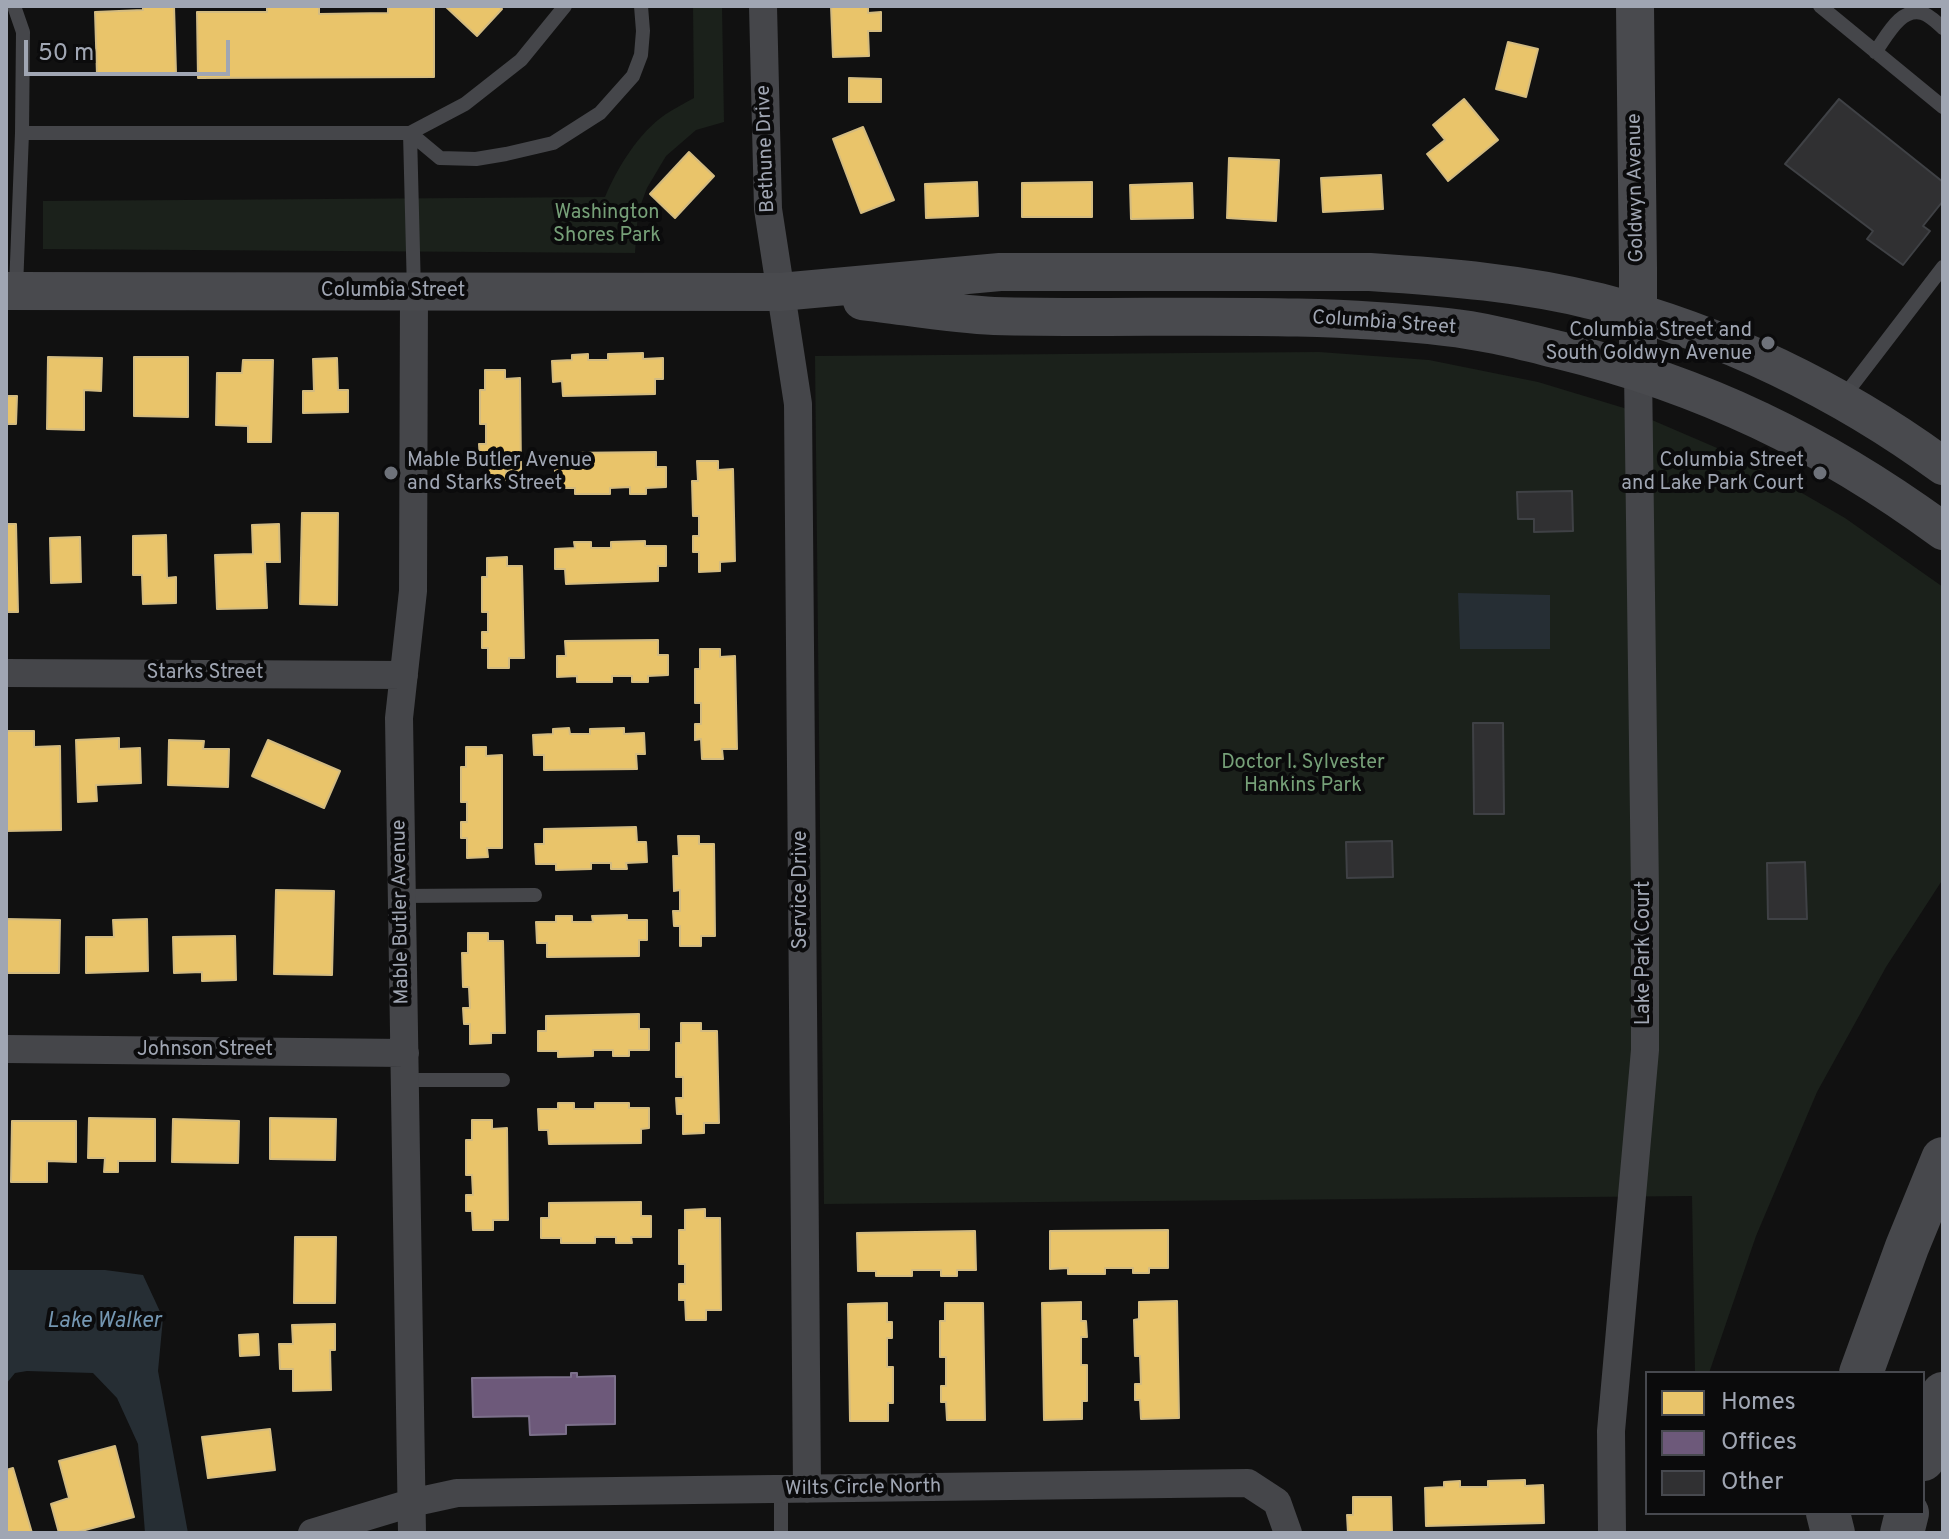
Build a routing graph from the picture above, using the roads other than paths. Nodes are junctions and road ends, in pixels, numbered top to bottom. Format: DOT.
graph roads {
  1 [pos="14,6"];
  2 [pos="565,6"];
  3 [pos="627,6"];
  4 [pos="641,6"];
  5 [pos="654,6"];
  6 [pos="1635,6"];
  7 [pos="1820,6"];
  8 [pos="762,7"];
  9 [pos="1943,28"];
  10 [pos="643,31"];
  11 [pos="1875,52"];
  12 [pos="1943,107"];
  13 [pos="22,133"];
  14 [pos="410,133"];
  15 [pos="1943,267"];
  16 [pos="11,291"];
  17 [pos="414,292"];
  18 [pos="780,292"];
  19 [pos="1638,313"];
  20 [pos="1638,371"];
  21 [pos="1841,400"];
  22 [pos="1943,466"];
  23 [pos="1943,531"];
  24 [pos="6,673"];
  25 [pos="404,675"];
  26 [pos="535,895"];
  27 [pos="402,896"];
  28 [pos="6,1049"];
  29 [pos="405,1066"];
  30 [pos="503,1080"];
  31 [pos="1943,1159"];
  32 [pos="1862,1371"];
  33 [pos="1943,1394"];
  34 [pos="1925,1452"];
  35 [pos="794,1490"];
  36 [pos="411,1503"];
  37 [pos="312,1533"];
  38 [pos="412,1533"];
  39 [pos="781,1533"];
  40 [pos="1288,1533"];
  41 [pos="1612,1533"];
  1 -- 13 [label="lane"];
  2 -- 14 [label="lane"];
  3 -- 10 [label="lane"];
  4 -- 10 [label="lane"];
  5 -- 10 [label="lane"];
  6 -- 19 [label="street, Goldwyn Avenue"];
  7 -- 11 [label="lane"];
  8 -- 18 [label="street, Bethune Drive"];
  9 -- 11 [label="lane"];
  10 -- 14 [label="lane"];
  11 -- 12 [label="lane"];
  13 -- 14 [label="lane"];
  13 -- 16 [label="lane"];
  14 -- 17 [label="lane"];
  15 -- 21 [label="lane"];
  16 -- 17 [label="street, Columbia Street"];
  17 -- 18 [label="street, Columbia Street"];
  17 -- 25 [label="street, Mable Butler Avenue"];
  18 -- 19 [label="street, Columbia Street"];
  18 -- 20 [label="street, Columbia Street"];
  18 -- 35 [label="street, Service Drive"];
  19 -- 20 [label="street, Goldwyn Avenue"];
  19 -- 21 [label="street, Columbia Street"];
  20 -- 23 [label="street, Columbia Street"];
  20 -- 41 [label="street, Lake Park Court"];
  21 -- 22 [label="street, Columbia Street"];
  24 -- 25 [label="street, Starks Street"];
  25 -- 27 [label="street, Mable Butler Avenue"];
  26 -- 27 [label="lane"];
  27 -- 29 [label="street, Mable Butler Avenue"];
  28 -- 29 [label="street, Johnson Street"];
  29 -- 30 [label="lane"];
  29 -- 36 [label="street, Mable Butler Avenue"];
  31 -- 32 [label="main road"];
  33 -- 34 [label="main road"];
  35 -- 36 [label="street, Wilts Circle North"];
  35 -- 39 [label="lane"];
  35 -- 40 [label="street, Wilts Circle North"];
  36 -- 37 [label="street, Wilts Circle North"];
  36 -- 38 [label="street, Mable Butler Avenue"];
}
